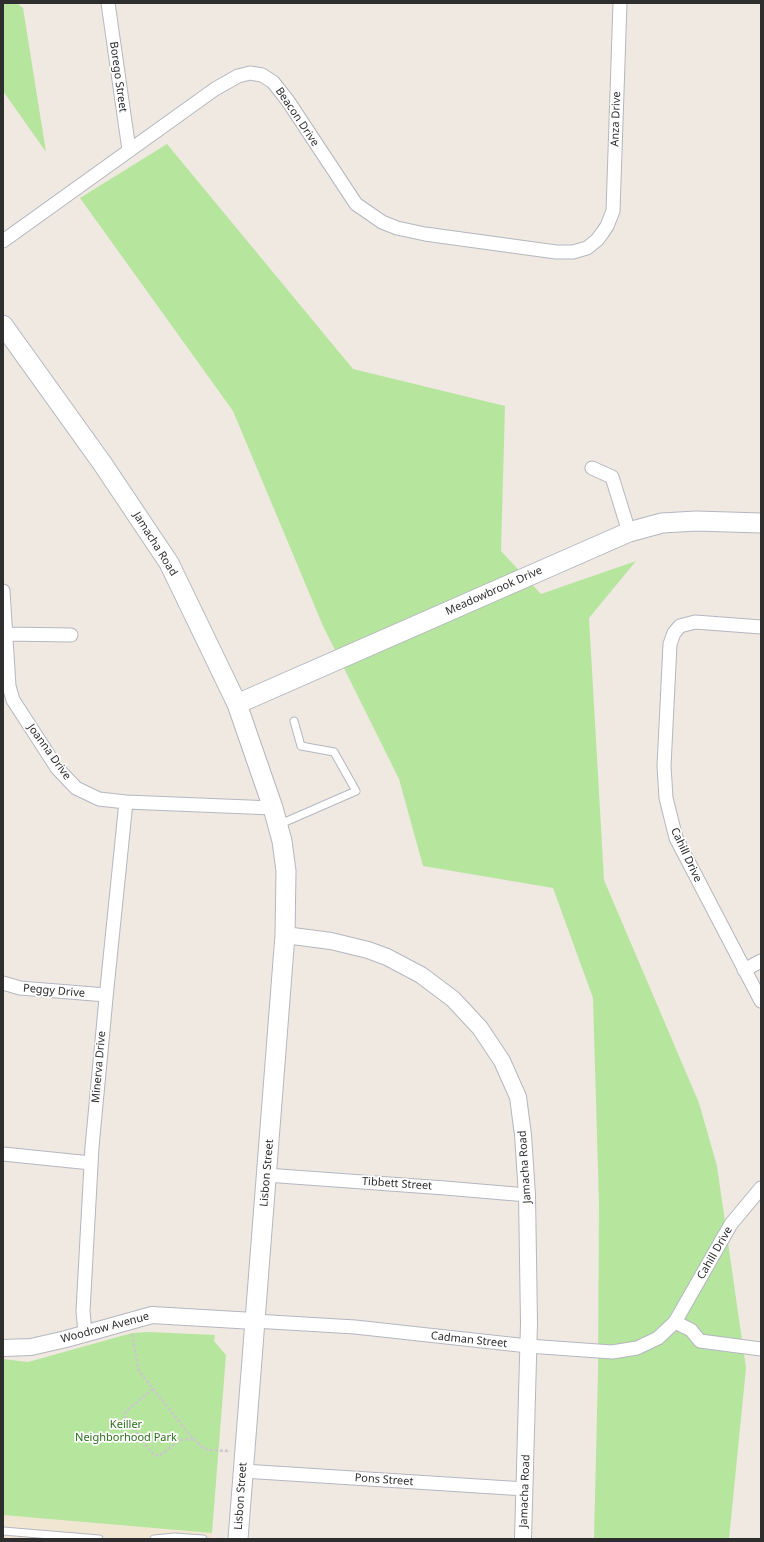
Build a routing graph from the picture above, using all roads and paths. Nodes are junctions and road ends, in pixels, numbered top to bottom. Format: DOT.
graph roads {
  1 [pos="108,3"];
  2 [pos="620,3"];
  3 [pos="129,150"];
  4 [pos="603,232"];
  5 [pos="3,241"];
  6 [pos="3,326"];
  7 [pos="592,468"];
  8 [pos="761,523"];
  9 [pos="629,532"];
  10 [pos="3,592"];
  11 [pos="761,626"];
  12 [pos="6,634"];
  13 [pos="71,635"];
  14 [pos="237,704"];
  15 [pos="294,721"];
  16 [pos="126,802"];
  17 [pos="276,817"];
  18 [pos="285,935"];
  19 [pos="761,961"];
  20 [pos="744,970"];
  21 [pos="3,983"];
  22 [pos="106,995"];
  23 [pos="761,1001"];
  24 [pos="3,1154"];
  25 [pos="91,1162"];
  26 [pos="266,1175"];
  27 [pos="761,1188"];
  28 [pos="527,1195"];
  29 [pos="254,1321"];
  30 [pos="675,1322"];
  31 [pos="85,1333"];
  32 [pos="132,1334"];
  33 [pos="528,1346"];
  34 [pos="3,1348"];
  35 [pos="761,1349"];
  36 [pos="153,1390"];
  37 [pos="194,1439"];
  38 [pos="244,1462"];
  39 [pos="525,1489"];
  40 [pos="3,1531"];
  41 [pos="175,1538"];
  42 [pos="99,1539"];
  43 [pos="154,1539"];
  44 [pos="192,1539"];
  45 [pos="203,1539"];
  46 [pos="238,1539"];
  47 [pos="524,1539"];
  1 -- 3 [label="street, Borego Street"];
  2 -- 4 [label="street, Anza Drive"];
  3 -- 4 [label="street, Beacon Drive"];
  3 -- 5 [label="street, Beacon Drive"];
  6 -- 14 [label="main road, Jamacha Road"];
  7 -- 9 [label="street"];
  8 -- 9 [label="main road, Meadowbrook Drive"];
  9 -- 14 [label="main road, Meadowbrook Drive"];
  10 -- 12 [label="street, Joanna Drive"];
  11 -- 20 [label="street, Cahill Drive"];
  12 -- 13 [label="street"];
  12 -- 16 [label="street, Joanna Drive"];
  14 -- 17 [label="main road, Jamacha Road"];
  15 -- 17 [label="lane"];
  16 -- 17 [label="street, Joanna Drive"];
  16 -- 22 [label="street, Minerva Drive"];
  17 -- 18 [label="main road, Lisbon Street"];
  18 -- 26 [label="main road, Lisbon Street"];
  18 -- 28 [label="street, Jamacha Road"];
  19 -- 20 [label="street"];
  20 -- 23 [label="street, Cahill Drive"];
  21 -- 22 [label="street, Peggy Drive"];
  22 -- 25 [label="street, Minerva Drive"];
  24 -- 25 [label="street"];
  25 -- 31 [label="street, Minerva Drive"];
  26 -- 28 [label="street, Tibbett Street"];
  26 -- 29 [label="main road, Lisbon Street"];
  27 -- 30 [label="street, Cahill Drive"];
  28 -- 33 [label="street, Jamacha Road"];
  29 -- 31 [label="street, Woodrow Avenue"];
  29 -- 33 [label="street, Cadman Street"];
  29 -- 38 [label="main road, Lisbon Street"];
  30 -- 33 [label="street, Cadman Street"];
  30 -- 35 [label="street"];
  31 -- 34 [label="street, Woodrow Avenue"];
  32 -- 36 [label="path"];
  33 -- 39 [label="street, Jamacha Road"];
  36 -- 37 [label="path"];
  36 -- 37 [label="path"];
  37 -- 38 [label="path"];
  38 -- 39 [label="street, Pons Street"];
  38 -- 46 [label="main road, Lisbon Street"];
  39 -- 47 [label="street, Jamacha Road"];
  40 -- 42 [label="lane"];
  41 -- 43 [label="lane"];
  41 -- 44 [label="lane"];
  44 -- 45 [label="lane"];
}
